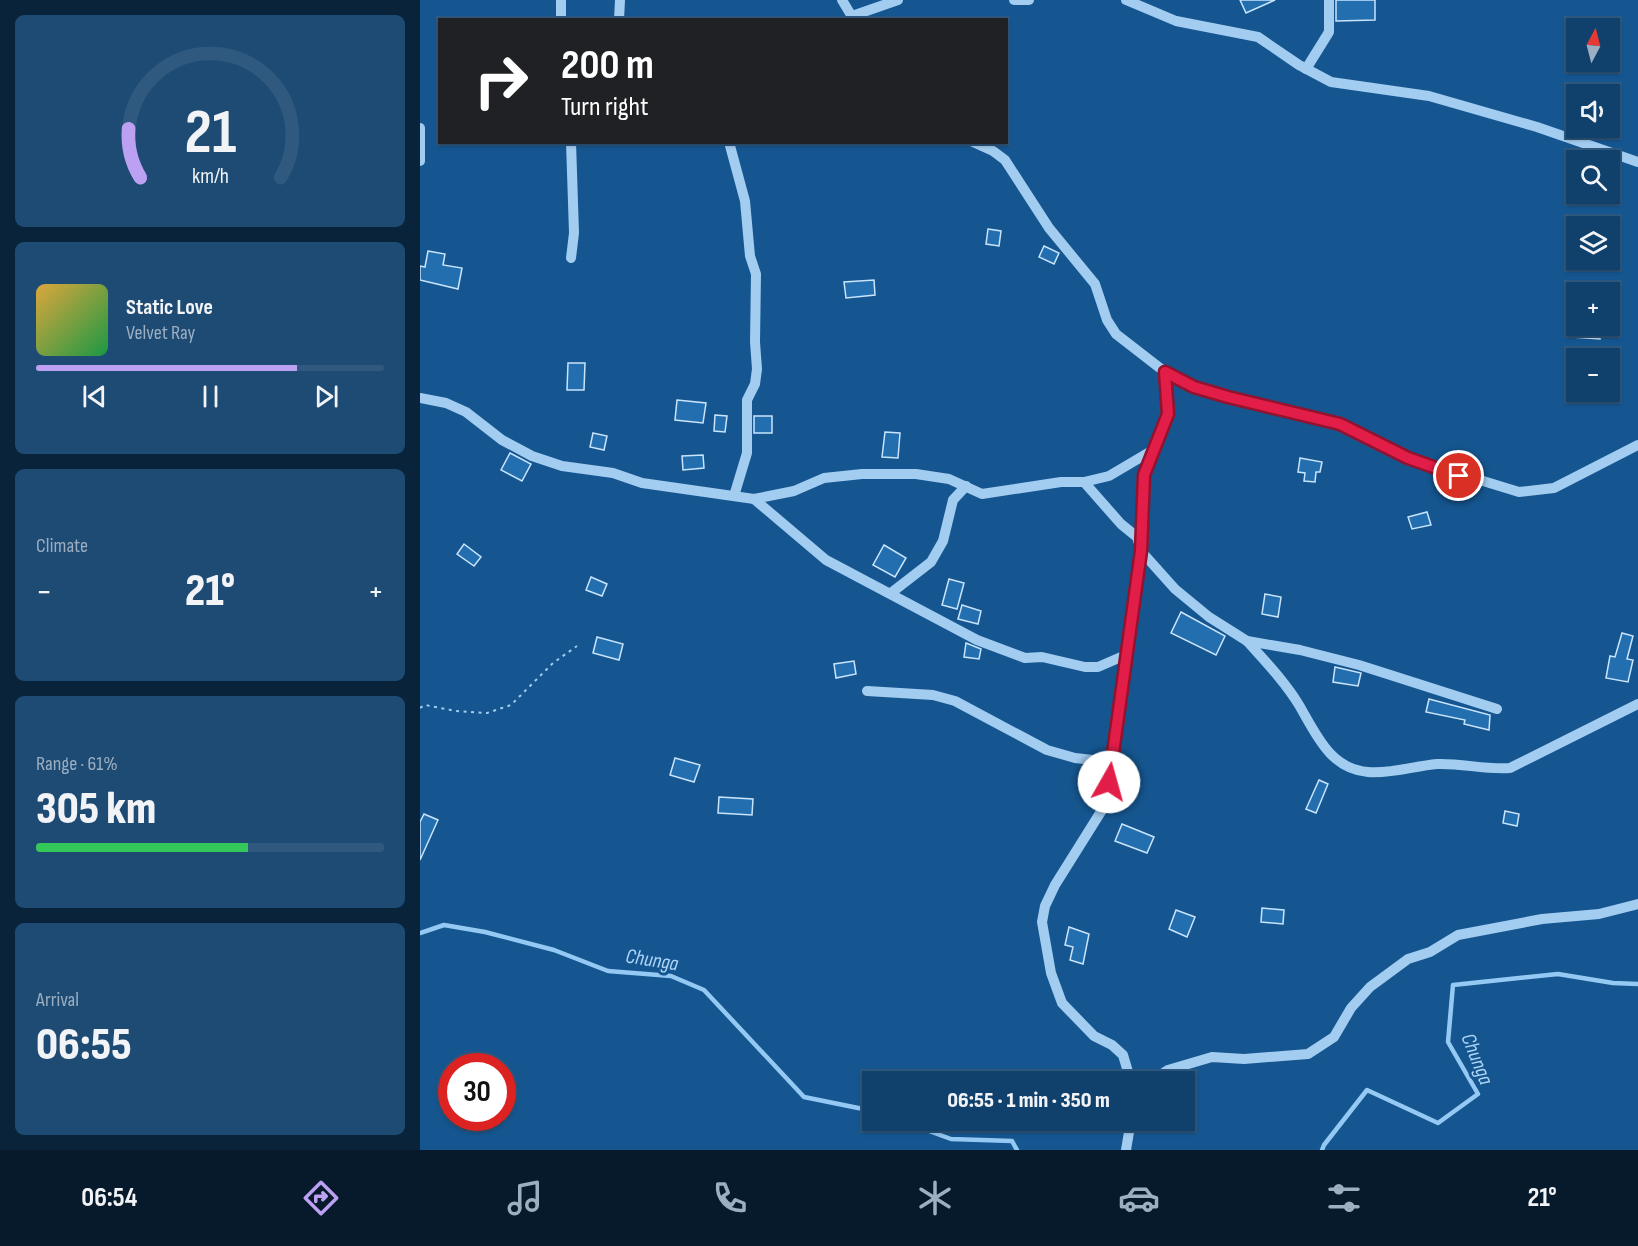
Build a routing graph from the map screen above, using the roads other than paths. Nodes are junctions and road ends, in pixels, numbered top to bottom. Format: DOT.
graph roads {
  1 [pos="561,0"];
  2 [pos="620,0"];
  3 [pos="842,0"];
  4 [pos="898,0"];
  5 [pos="1014,0"];
  6 [pos="1028,0"];
  7 [pos="1126,0"];
  8 [pos="1329,0"];
  9 [pos="561,18"];
  10 [pos="619,18"];
  11 [pos="853,18"];
  12 [pos="1306,69"];
  13 [pos="420,128"];
  14 [pos="571,144"];
  15 [pos="730,144"];
  16 [pos="977,144"];
  17 [pos="420,160"];
  18 [pos="1638,162"];
  19 [pos="571,258"];
  20 [pos="1165,372"];
  21 [pos="420,398"];
  22 [pos="1638,445"];
  23 [pos="1153,450"];
  24 [pos="1084,483"];
  25 [pos="966,486"];
  26 [pos="734,496"];
  27 [pos="754,499"];
  28 [pos="1141,551"];
  29 [pos="891,593"];
  30 [pos="1247,641"];
  31 [pos="1128,654"];
  32 [pos="867,691"];
  33 [pos="1638,704"];
  34 [pos="1497,709"];
  35 [pos="1111,762"];
  36 [pos="1638,904"];
  37 [pos="1128,1071"];
  38 [pos="1166,1071"];
  39 [pos="1129,1131"];
  40 [pos="1126,1150"];
  1 -- 9 [label="street"];
  2 -- 10 [label="street"];
  3 -- 11 [label="street"];
  4 -- 11 [label="street"];
  5 -- 6 [label="street"];
  7 -- 12 [label="street"];
  8 -- 12 [label="street"];
  12 -- 18 [label="street"];
  13 -- 17 [label="street"];
  14 -- 19 [label="street"];
  15 -- 26 [label="street"];
  16 -- 20 [label="street"];
  20 -- 22 [label="street"];
  20 -- 23 [label="street"];
  21 -- 26 [label="street"];
  23 -- 24 [label="street"];
  23 -- 28 [label="street"];
  24 -- 25 [label="street"];
  24 -- 28 [label="street"];
  25 -- 27 [label="street"];
  25 -- 29 [label="street"];
  26 -- 27 [label="street"];
  27 -- 29 [label="street"];
  28 -- 30 [label="street"];
  28 -- 31 [label="street"];
  29 -- 31 [label="street"];
  30 -- 33 [label="street"];
  30 -- 34 [label="street"];
  31 -- 35 [label="street"];
  32 -- 35 [label="street"];
  35 -- 37 [label="street"];
  36 -- 38 [label="street"];
  39 -- 40 [label="street"];
}
